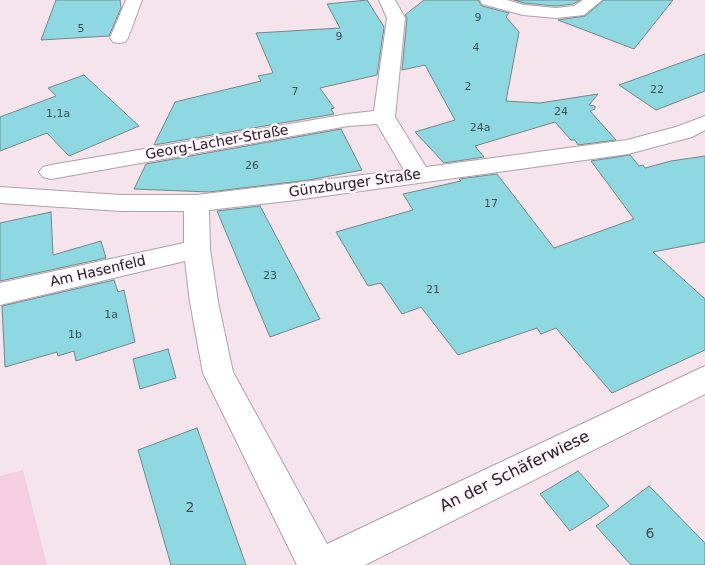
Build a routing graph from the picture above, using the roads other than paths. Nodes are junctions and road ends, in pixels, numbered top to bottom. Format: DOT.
graph roads {
  1 [pos="134,0"];
  2 [pos="387,0"];
  3 [pos="488,0"];
  4 [pos="594,0"];
  5 [pos="119,38"];
  6 [pos="384,118"];
  7 [pos="705,122"];
  8 [pos="684,132"];
  9 [pos="705,146"];
  10 [pos="51,172"];
  11 [pos="419,175"];
  12 [pos="0,195"];
  13 [pos="196,203"];
  14 [pos="197,249"];
  15 [pos="0,294"];
  16 [pos="705,380"];
  17 [pos="317,565"];
  18 [pos="325,565"];
  1 -- 5 [label="street"];
  2 -- 6 [label="street"];
  3 -- 4 [label="street"];
  6 -- 10 [label="street, Georg-Lacher-Straße"];
  6 -- 11 [label="street"];
  7 -- 8 [label="street, Günzburger Straße"];
  8 -- 9 [label="street"];
  8 -- 11 [label="street, Günzburger Straße"];
  11 -- 13 [label="street, Günzburger Straße"];
  12 -- 13 [label="street, Günzburger Straße"];
  13 -- 14 [label="street"];
  14 -- 15 [label="street, Am Hasenfeld"];
  14 -- 17 [label="street"];
  16 -- 18 [label="street, An der Schäferwiese"];
}
